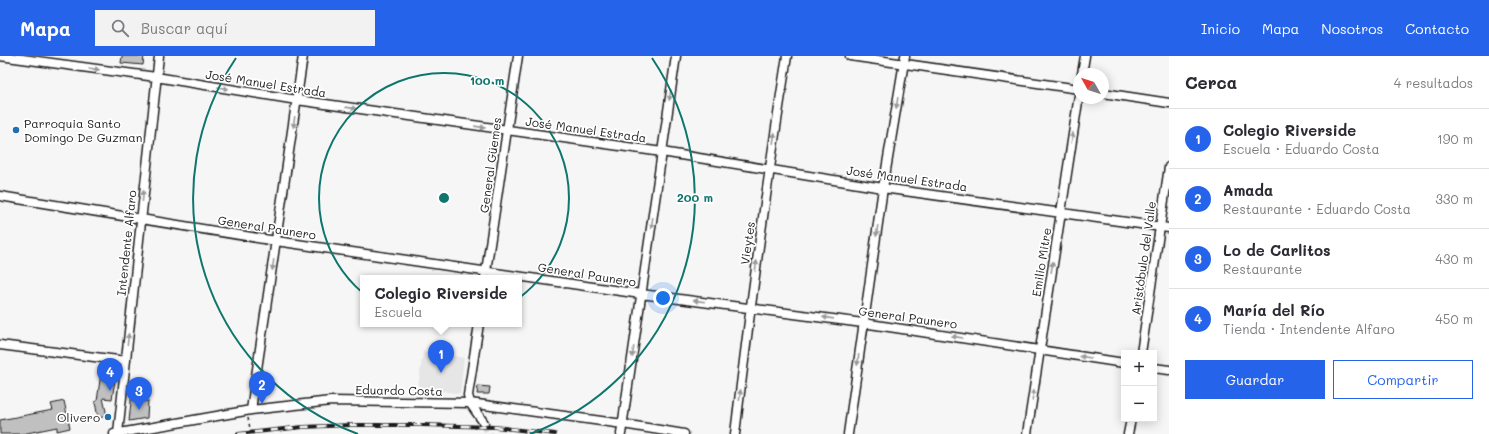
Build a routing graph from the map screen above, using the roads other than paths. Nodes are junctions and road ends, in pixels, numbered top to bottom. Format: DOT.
graph roads {
  1 [pos="0,56"];
  2 [pos="159,56"];
  3 [pos="303,56"];
  4 [pos="518,56"];
  5 [pos="676,56"];
  6 [pos="787,56"];
  7 [pos="850,56"];
  8 [pos="1085,56"];
  9 [pos="904,60"];
  10 [pos="1083,68"];
  11 [pos="156,78"];
  12 [pos="1073,88"];
  13 [pos="1109,94"];
  14 [pos="297,100"];
  15 [pos="1169,103"];
  16 [pos="1078,104"];
  17 [pos="507,131"];
  18 [pos="662,152"];
  19 [pos="1169,167"];
  20 [pos="769,170"];
  21 [pos="883,188"];
  22 [pos="0,196"];
  23 [pos="1061,212"];
  24 [pos="140,220"];
  25 [pos="1160,226"];
  26 [pos="1169,228"];
  27 [pos="276,241"];
  28 [pos="486,275"];
  29 [pos="522,279"];
  30 [pos="641,294"];
  31 [pos="750,307"];
  32 [pos="863,323"];
  33 [pos="479,327"];
  34 [pos="0,345"];
  35 [pos="1040,349"];
  36 [pos="1141,350"];
  37 [pos="126,361"];
  38 [pos="1121,362"];
  39 [pos="1157,368"];
  40 [pos="1169,370"];
  41 [pos="470,403"];
  42 [pos="249,410"];
  43 [pos="1130,422"];
  44 [pos="484,423"];
  45 [pos="623,424"];
  46 [pos="116,434"];
  47 [pos="621,434"];
  48 [pos="684,434"];
  49 [pos="735,434"];
  50 [pos="848,434"];
  51 [pos="1027,434"];
  52 [pos="1128,434"];
  1 -- 11 [label="street, José Manuel Estrada, one-way"];
  2 -- 11 [label="street, Intendente Alfaro"];
  3 -- 14 [label="street"];
  4 -- 17 [label="street, General Güemes"];
  5 -- 18 [label="street, one-way"];
  20 -- 6 [label="street, Vieytes, one-way"];
  7 -- 9 [label="street"];
  8 -- 10 [label="street"];
  9 -- 12 [label="street"];
  9 -- 21 [label="street, one-way"];
  11 -- 14 [label="street, José Manuel Estrada, one-way"];
  24 -- 11 [label="street, Intendente Alfaro, one-way"];
  13 -- 15 [label="street"];
  14 -- 17 [label="street, José Manuel Estrada, one-way"];
  14 -- 27 [label="street, one-way"];
  23 -- 16 [label="street, Emilio Mitre, one-way"];
  17 -- 18 [label="street, José Manuel Estrada"];
  17 -- 28 [label="street, General Güemes"];
  18 -- 20 [label="street, José Manuel Estrada"];
  18 -- 30 [label="street, one-way"];
  19 -- 25 [label="street, Aristóbulo del Valle"];
  20 -- 21 [label="street, José Manuel Estrada"];
  31 -- 20 [label="street, Vieytes, one-way"];
  21 -- 23 [label="street, José Manuel Estrada"];
  21 -- 32 [label="street, one-way"];
  22 -- 24 [label="street, General Paunero"];
  23 -- 25 [label="street, José Manuel Estrada"];
  35 -- 23 [label="street, Emilio Mitre, one-way"];
  24 -- 27 [label="street, General Paunero"];
  37 -- 24 [label="street, Intendente Alfaro, one-way"];
  25 -- 26 [label="street, José Manuel Estrada"];
  25 -- 36 [label="street, Aristóbulo del Valle"];
  27 -- 28 [label="street, General Paunero"];
  27 -- 42 [label="street, one-way"];
  29 -- 30 [label="street, General Paunero"];
  31 -- 30 [label="street, General Paunero, one-way"];
  30 -- 45 [label="street, one-way"];
  32 -- 31 [label="street, General Paunero, one-way"];
  49 -- 31 [label="street, Vieytes, one-way"];
  35 -- 32 [label="street, General Paunero, one-way"];
  32 -- 50 [label="street, one-way"];
  33 -- 41 [label="street"];
  34 -- 37 [label="street"];
  38 -- 35 [label="street, General Paunero, one-way"];
  51 -- 35 [label="street, Emilio Mitre, one-way"];
  37 -- 46 [label="street, Intendente Alfaro"];
  39 -- 40 [label="street"];
  41 -- 42 [label="street, Eduardo Costa"];
  41 -- 44 [label="street"];
  41 -- 45 [label="street, Eduardo Costa"];
  42 -- 46 [label="street, Eduardo Costa"];
  43 -- 52 [label="street"];
  45 -- 47 [label="street"];
  45 -- 48 [label="street, Eduardo Costa"];
}
